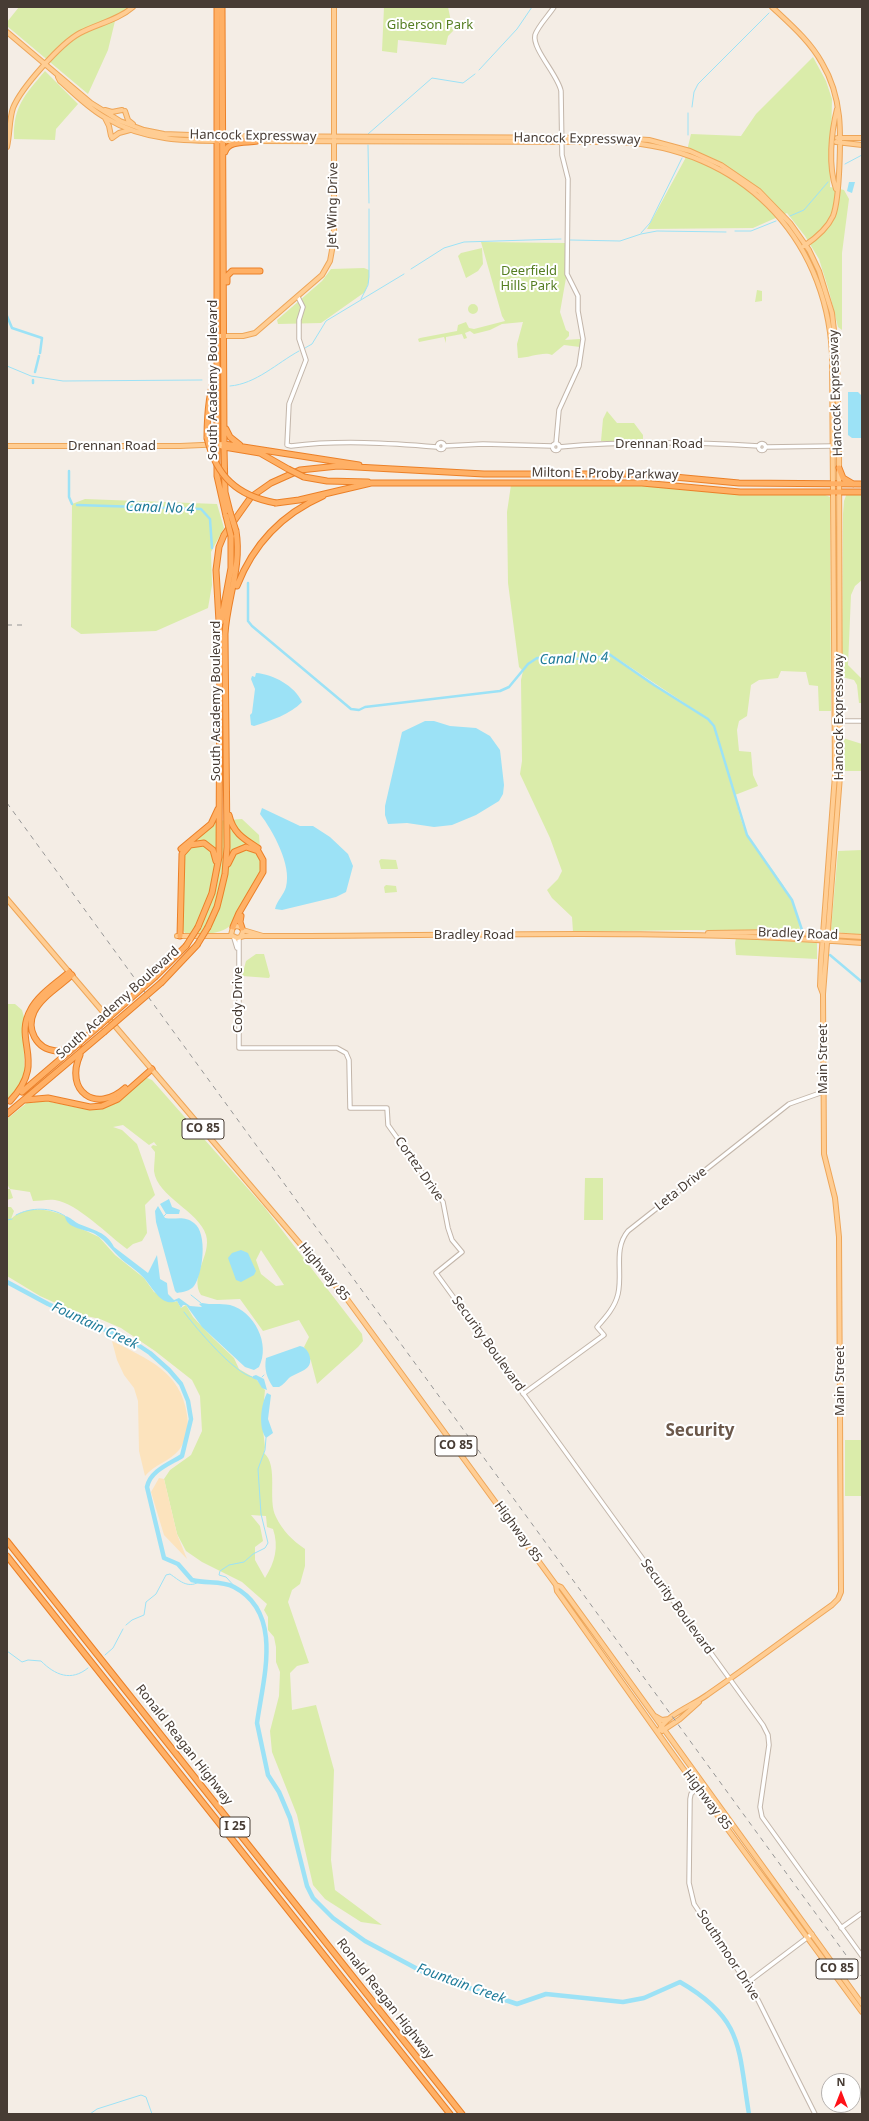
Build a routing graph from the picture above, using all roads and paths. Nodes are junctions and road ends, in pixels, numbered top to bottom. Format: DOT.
graph roads {
  1 [pos="133,7"];
  2 [pos="217,7"];
  3 [pos="222,7"];
  4 [pos="334,7"];
  5 [pos="554,7"];
  6 [pos="772,7"];
  7 [pos="7,32"];
  8 [pos="45,65"];
  9 [pos="58,77"];
  10 [pos="98,108"];
  11 [pos="837,108"];
  12 [pos="104,118"];
  13 [pos="133,130"];
  14 [pos="144,130"];
  15 [pos="839,137"];
  16 [pos="220,138"];
  17 [pos="862,138"];
  18 [pos="334,139"];
  19 [pos="562,140"];
  20 [pos="833,140"];
  21 [pos="257,141"];
  22 [pos="838,144"];
  23 [pos="862,145"];
  24 [pos="7,147"];
  25 [pos="224,179"];
  26 [pos="838,193"];
  27 [pos="804,246"];
  28 [pos="260,271"];
  29 [pos="224,296"];
  30 [pos="298,297"];
  31 [pos="221,336"];
  32 [pos="218,367"];
  33 [pos="224,424"];
  34 [pos="556,443"];
  35 [pos="218,445"];
  36 [pos="224,445"];
  37 [pos="7,446"];
  38 [pos="241,446"];
  39 [pos="552,446"];
  40 [pos="832,446"];
  41 [pos="559,447"];
  42 [pos="839,468"];
  43 [pos="385,469"];
  44 [pos="371,482"];
  45 [pos="832,484"];
  46 [pos="839,484"];
  47 [pos="854,484"];
  48 [pos="862,484"];
  49 [pos="336,490"];
  50 [pos="832,492"];
  51 [pos="839,492"];
  52 [pos="862,492"];
  53 [pos="231,600"];
  54 [pos="220,639"];
  55 [pos="834,721"];
  56 [pos="840,721"];
  57 [pos="862,721"];
  58 [pos="220,798"];
  59 [pos="227,803"];
  60 [pos="833,805"];
  61 [pos="830,847"];
  62 [pos="835,847"];
  63 [pos="832,882"];
  64 [pos="213,889"];
  65 [pos="7,899"];
  66 [pos="217,907"];
  67 [pos="232,928"];
  68 [pos="242,929"];
  69 [pos="823,934"];
  70 [pos="828,934"];
  71 [pos="686,935"];
  72 [pos="178,936"];
  73 [pos="216,936"];
  74 [pos="263,936"];
  75 [pos="233,937"];
  76 [pos="240,937"];
  77 [pos="862,937"];
  78 [pos="823,940"];
  79 [pos="828,940"];
  80 [pos="862,942"];
  81 [pos="238,952"];
  82 [pos="71,974"];
  83 [pos="823,994"];
  84 [pos="79,1044"];
  85 [pos="80,1053"];
  86 [pos="151,1068"];
  87 [pos="823,1092"];
  88 [pos="25,1100"];
  89 [pos="9,1102"];
  90 [pos="387,1108"];
  91 [pos="7,1114"];
  92 [pos="436,1273"];
  93 [pos="523,1394"];
  94 [pos="7,1541"];
  95 [pos="7,1556"];
  96 [pos="556,1585"];
  97 [pos="730,1679"];
  98 [pos="700,1700"];
  99 [pos="652,1713"];
  100 [pos="673,1717"];
  101 [pos="673,1724"];
  102 [pos="661,1726"];
  103 [pos="664,1730"];
  104 [pos="658,1732"];
  105 [pos="675,1746"];
  106 [pos="698,1787"];
  107 [pos="734,1827"];
  108 [pos="862,1913"];
  109 [pos="840,1928"];
  110 [pos="810,1936"];
  111 [pos="862,1956"];
  112 [pos="746,1983"];
  113 [pos="862,2004"];
  114 [pos="862,2012"];
  115 [pos="450,2114"];
  116 [pos="462,2114"];
  117 [pos="815,2114"];
  1 -- 8 [label="main road"];
  2 -- 16 [label="highway, South Academy Boulevard"];
  3 -- 16 [label="highway, South Academy Boulevard"];
  4 -- 18 [label="main road, Jet Wing Drive"];
  5 -- 19 [label="street"];
  6 -- 11 [label="main road"];
  7 -- 8 [label="main road, Hancock Expressway"];
  8 -- 9 [label="main road, Hancock Expressway"];
  8 -- 24 [label="main road"];
  9 -- 10 [label="main road, Hancock Expressway"];
  9 -- 12 [label="main road, Hancock Expressway"];
  10 -- 14 [label="main road, Hancock Expressway"];
  10 -- 14 [label="main road"];
  11 -- 15 [label="main road"];
  11 -- 20 [label="main road"];
  12 -- 13 [label="main road, Hancock Expressway"];
  12 -- 13 [label="main road"];
  13 -- 16 [label="main road, Hancock Expressway"];
  14 -- 16 [label="main road, Hancock Expressway"];
  15 -- 17 [label="main road"];
  15 -- 20 [label="main road"];
  15 -- 22 [label="main road"];
  16 -- 18 [label="main road, Hancock Expressway"];
  16 -- 21 [label="main road, Hancock Expressway"];
  16 -- 25 [label="highway, South Academy Boulevard"];
  16 -- 31 [label="highway, South Academy Boulevard"];
  18 -- 19 [label="main road, Hancock Expressway"];
  18 -- 21 [label="main road, Hancock Expressway"];
  18 -- 30 [label="main road, Jet Wing Drive"];
  19 -- 27 [label="main road, Hancock Expressway"];
  19 -- 34 [label="street"];
  20 -- 22 [label="main road"];
  20 -- 26 [label="main road"];
  21 -- 25 [label="highway"];
  22 -- 23 [label="main road"];
  22 -- 26 [label="main road"];
  25 -- 29 [label="highway, South Academy Boulevard"];
  26 -- 27 [label="main road"];
  27 -- 40 [label="main road, Hancock Expressway"];
  27 -- 42 [label="main road, Hancock Expressway"];
  28 -- 29 [label="highway"];
  29 -- 31 [label="highway, South Academy Boulevard"];
  30 -- 31 [label="main road, Jet Wing Drive"];
  30 -- 39 [label="street"];
  31 -- 32 [label="highway, South Academy Boulevard"];
  31 -- 33 [label="highway, South Academy Boulevard"];
  32 -- 35 [label="highway, South Academy Boulevard"];
  32 -- 49 [label="highway, bridge"];
  33 -- 36 [label="highway, South Academy Boulevard"];
  33 -- 38 [label="highway"];
  34 -- 39 [label="street"];
  34 -- 41 [label="street"];
  35 -- 36 [label="main road, Drennan Road"];
  35 -- 37 [label="main road, Drennan Road"];
  35 -- 54 [label="highway, South Academy Boulevard, bridge"];
  36 -- 38 [label="highway"];
  36 -- 44 [label="highway, bridge"];
  36 -- 53 [label="highway, South Academy Boulevard, bridge"];
  38 -- 43 [label="highway"];
  39 -- 41 [label="street, Drennan Road"];
  40 -- 41 [label="street, Drennan Road"];
  40 -- 45 [label="main road, Hancock Expressway"];
  42 -- 46 [label="main road, Hancock Expressway"];
  42 -- 47 [label="highway"];
  43 -- 45 [label="highway, Milton E. Proby Parkway"];
  43 -- 54 [label="highway"];
  44 -- 49 [label="highway"];
  44 -- 50 [label="highway, Milton E. Proby Parkway"];
  45 -- 46 [label="highway, Milton E. Proby Parkway"];
  45 -- 50 [label="main road, Hancock Expressway"];
  46 -- 47 [label="highway, Milton E. Proby Parkway"];
  46 -- 51 [label="main road, Hancock Expressway"];
  47 -- 48 [label="highway, Milton E. Proby Parkway"];
  49 -- 53 [label="highway"];
  50 -- 51 [label="highway, Milton E. Proby Parkway"];
  50 -- 55 [label="main road, Hancock Expressway"];
  51 -- 52 [label="highway, Milton E. Proby Parkway"];
  51 -- 56 [label="main road, Hancock Expressway"];
  53 -- 59 [label="highway, South Academy Boulevard"];
  54 -- 58 [label="highway, South Academy Boulevard"];
  55 -- 56 [label="street"];
  55 -- 60 [label="main road, Hancock Expressway"];
  56 -- 57 [label="street"];
  56 -- 62 [label="main road, Hancock Expressway"];
  58 -- 64 [label="highway, South Academy Boulevard"];
  58 -- 72 [label="highway"];
  59 -- 66 [label="highway, South Academy Boulevard"];
  59 -- 68 [label="highway"];
  60 -- 61 [label="main road, Hancock Expressway"];
  60 -- 62 [label="main road"];
  61 -- 63 [label="main road"];
  61 -- 69 [label="main road, Hancock Expressway"];
  62 -- 63 [label="main road, Hancock Expressway"];
  63 -- 70 [label="main road, Hancock Expressway"];
  64 -- 72 [label="highway"];
  64 -- 84 [label="highway, South Academy Boulevard, bridge"];
  65 -- 82 [label="main road, CO 85"];
  66 -- 67 [label="highway"];
  66 -- 85 [label="highway, South Academy Boulevard, bridge"];
  67 -- 68 [label="main road, Bradley Road"];
  67 -- 73 [label="main road, Bradley Road"];
  67 -- 75 [label="main road"];
  68 -- 74 [label="main road, Bradley Road"];
  68 -- 76 [label="main road"];
  69 -- 70 [label="main road, Bradley Road"];
  69 -- 71 [label="main road, Bradley Road"];
  69 -- 78 [label="main road, Hancock Expressway"];
  70 -- 77 [label="main road, Bradley Road"];
  70 -- 79 [label="main road, Hancock Expressway"];
  71 -- 74 [label="main road, Bradley Road"];
  71 -- 78 [label="main road, Bradley Road"];
  72 -- 73 [label="main road, Bradley Road"];
  73 -- 75 [label="main road, Bradley Road"];
  74 -- 76 [label="main road, Bradley Road"];
  75 -- 76 [label="main road, Bradley Road"];
  75 -- 81 [label="street, Cody Drive"];
  76 -- 81 [label="street, Cody Drive"];
  78 -- 79 [label="main road, Bradley Road"];
  78 -- 83 [label="main road, Main Street"];
  79 -- 80 [label="main road, Bradley Road"];
  79 -- 83 [label="main road, Main Street"];
  81 -- 90 [label="street, Cody Drive"];
  82 -- 84 [label="highway"];
  82 -- 86 [label="main road, Highway 85 / CO 85"];
  82 -- 89 [label="highway"];
  83 -- 87 [label="main road, Main Street"];
  84 -- 89 [label="highway, South Academy Boulevard"];
  85 -- 86 [label="highway"];
  85 -- 88 [label="highway, South Academy Boulevard"];
  86 -- 88 [label="highway"];
  86 -- 96 [label="main road, Highway 85 / CO 85"];
  87 -- 93 [label="street, Leta Drive"];
  87 -- 97 [label="main road, Main Street"];
  88 -- 91 [label="highway, South Academy Boulevard"];
  90 -- 92 [label="street, Cortez Drive"];
  92 -- 93 [label="street, Security Boulevard"];
  93 -- 97 [label="street, Security Boulevard"];
  94 -- 116 [label="highway, Ronald Reagan Highway / I 25"];
  95 -- 115 [label="highway, Ronald Reagan Highway / I 25"];
  96 -- 99 [label="main road, Highway 85 / CO 85"];
  96 -- 104 [label="main road, Highway 85 / CO 85"];
  97 -- 98 [label="main road, Main Street"];
  97 -- 109 [label="street, Security Boulevard"];
  98 -- 100 [label="main road, Main Street"];
  98 -- 101 [label="main road, Main Street"];
  99 -- 100 [label="main road"];
  99 -- 102 [label="main road, Highway 85 / CO 85"];
  100 -- 102 [label="main road, Main Street"];
  101 -- 103 [label="main road, Main Street"];
  101 -- 105 [label="main road"];
  102 -- 103 [label="main road, Highway 85 / CO 85"];
  102 -- 104 [label="main road, Main Street"];
  103 -- 104 [label="main road, Main Street"];
  103 -- 105 [label="main road, Highway 85 / CO 85"];
  104 -- 106 [label="main road, Highway 85 / CO 85"];
  105 -- 107 [label="main road, Highway 85 / CO 85"];
  106 -- 107 [label="main road"];
  106 -- 110 [label="main road, Highway 85 / CO 85"];
  106 -- 112 [label="street, Southmoor Drive"];
  107 -- 110 [label="main road, Highway 85 / CO 85"];
  108 -- 109 [label="street"];
  109 -- 111 [label="street, Security Boulevard"];
  110 -- 112 [label="street"];
  110 -- 113 [label="main road, Highway 85 / CO 85"];
  110 -- 114 [label="main road, Highway 85 / CO 85"];
  112 -- 117 [label="street, Southmoor Drive"];
}
